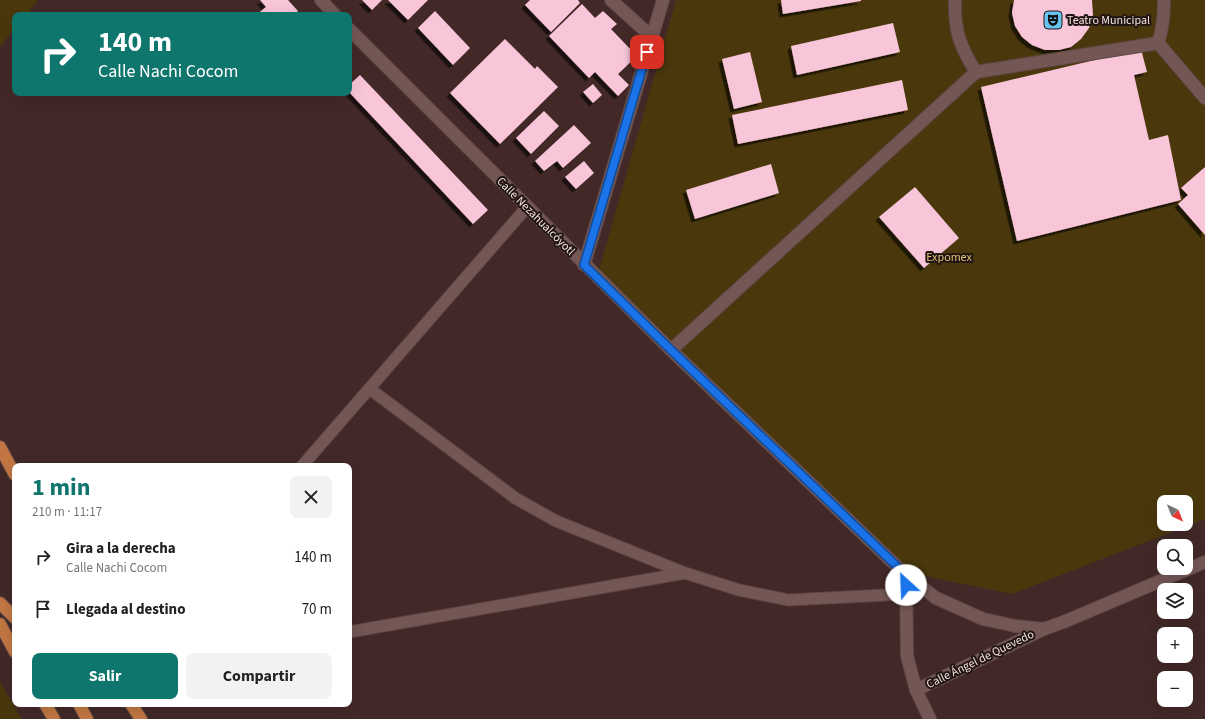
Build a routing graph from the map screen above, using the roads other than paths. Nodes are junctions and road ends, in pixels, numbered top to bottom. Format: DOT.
graph roads {
  1 [pos="321,0"];
  2 [pos="611,0"];
  3 [pos="663,0"];
  4 [pos="955,0"];
  5 [pos="1164,0"];
  6 [pos="332,12"];
  7 [pos="352,32"];
  8 [pos="652,37"];
  9 [pos="1158,43"];
  10 [pos="976,72"];
  11 [pos="1205,98"];
  12 [pos="528,207"];
  13 [pos="584,265"];
  14 [pos="671,350"];
  15 [pos="370,389"];
  16 [pos="0,447"];
  17 [pos="305,463"];
  18 [pos="12,469"];
  19 [pos="1205,562"];
  20 [pos="685,574"];
  21 [pos="906,575"];
  22 [pos="906,594"];
  23 [pos="0,603"];
  24 [pos="12,615"];
  25 [pos="0,624"];
  26 [pos="1044,629"];
  27 [pos="352,631"];
  28 [pos="12,646"];
  29 [pos="916,690"];
  30 [pos="47,707"];
  31 [pos="81,707"];
  32 [pos="133,707"];
  33 [pos="143,707"];
  34 [pos="54,719"];
  35 [pos="87,719"];
  36 [pos="141,719"];
  37 [pos="149,719"];
  38 [pos="930,719"];
  1 -- 6 [label="street"];
  2 -- 8 [label="street"];
  3 -- 8 [label="street"];
  4 -- 10 [label="street"];
  5 -- 9 [label="street"];
  7 -- 12 [label="street, Calle Nezahualcóyotl"];
  8 -- 13 [label="street"];
  9 -- 10 [label="street"];
  9 -- 11 [label="street"];
  10 -- 14 [label="street"];
  12 -- 13 [label="street, Calle Nezahualcóyotl"];
  12 -- 15 [label="lane"];
  13 -- 14 [label="street, Calle Nezahualcóyotl"];
  14 -- 21 [label="street, Calle Nezahualcóyotl"];
  15 -- 17 [label="lane"];
  15 -- 20 [label="lane"];
  16 -- 18 [label="highway"];
  19 -- 26 [label="street, Calle Nezahualcóyotl"];
  20 -- 22 [label="lane"];
  20 -- 27 [label="lane"];
  21 -- 22 [label="street"];
  21 -- 26 [label="street, Calle Nezahualcóyotl"];
  22 -- 29 [label="street"];
  23 -- 24 [label="highway"];
  25 -- 28 [label="highway"];
  26 -- 29 [label="street, Calle Ángel de Quevedo"];
  29 -- 38 [label="street"];
  30 -- 34 [label="highway"];
  31 -- 35 [label="highway"];
  32 -- 36 [label="highway"];
  33 -- 37 [label="highway"];
}
